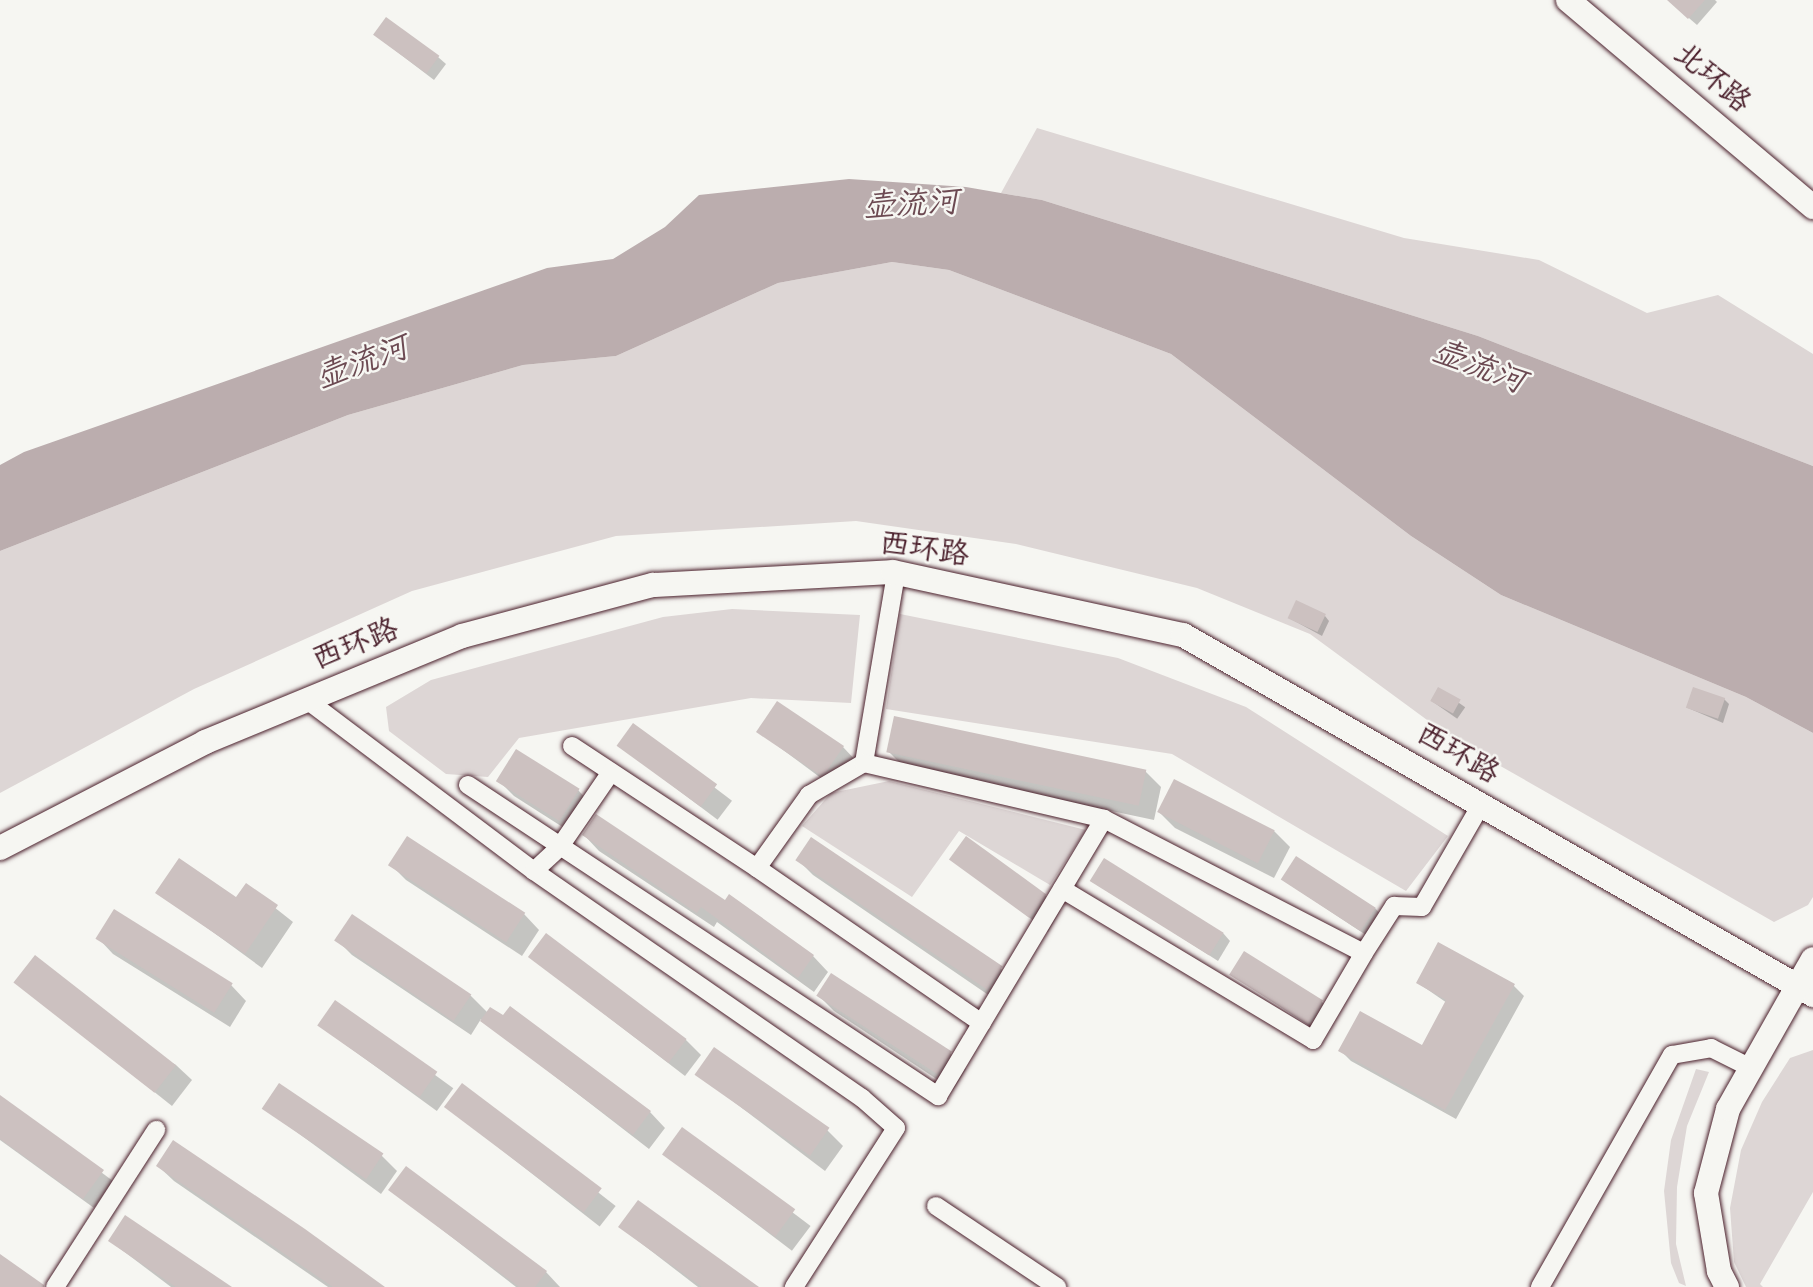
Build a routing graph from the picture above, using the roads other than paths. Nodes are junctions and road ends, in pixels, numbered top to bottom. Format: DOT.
graph roads {
  1 [pos="1568,0"];
  2 [pos="1813,207"];
  3 [pos="897,573"];
  4 [pos="307,700"];
  5 [pos="572,746"];
  6 [pos="864,763"];
  7 [pos="611,772"];
  8 [pos="468,785"];
  9 [pos="1480,805"];
  10 [pos="1104,819"];
  11 [pos="0,848"];
  12 [pos="559,848"];
  13 [pos="757,868"];
  14 [pos="534,871"];
  15 [pos="1062,889"];
  16 [pos="1364,953"];
  17 [pos="1813,959"];
  18 [pos="1804,989"];
  19 [pos="982,1023"];
  20 [pos="1753,1069"];
  21 [pos="156,1130"];
  22 [pos="936,1206"];
  23 [pos="55,1287"];
  24 [pos="794,1287"];
  25 [pos="1057,1287"];
  26 [pos="1540,1287"];
  27 [pos="1727,1287"];
  1 -- 2 [label="main road, 北环路"];
  3 -- 4 [label="main road, 西环路"];
  3 -- 6 [label="street"];
  3 -- 9 [label="main road, 西环路"];
  4 -- 11 [label="main road, 西环路"];
  4 -- 14 [label="street"];
  5 -- 7 [label="street"];
  6 -- 10 [label="street"];
  6 -- 13 [label="street"];
  7 -- 12 [label="street"];
  7 -- 13 [label="street"];
  8 -- 12 [label="street"];
  9 -- 16 [label="street"];
  9 -- 18 [label="main road, 西环路"];
  10 -- 15 [label="street"];
  10 -- 16 [label="street"];
  12 -- 14 [label="street"];
  12 -- 19 [label="street"];
  13 -- 19 [label="street"];
  14 -- 24 [label="street"];
  15 -- 16 [label="street"];
  15 -- 19 [label="street"];
  17 -- 18 [label="main road"];
  18 -- 20 [label="main road"];
  20 -- 26 [label="street"];
  20 -- 27 [label="main road"];
  21 -- 23 [label="street"];
  22 -- 25 [label="street"];
}
